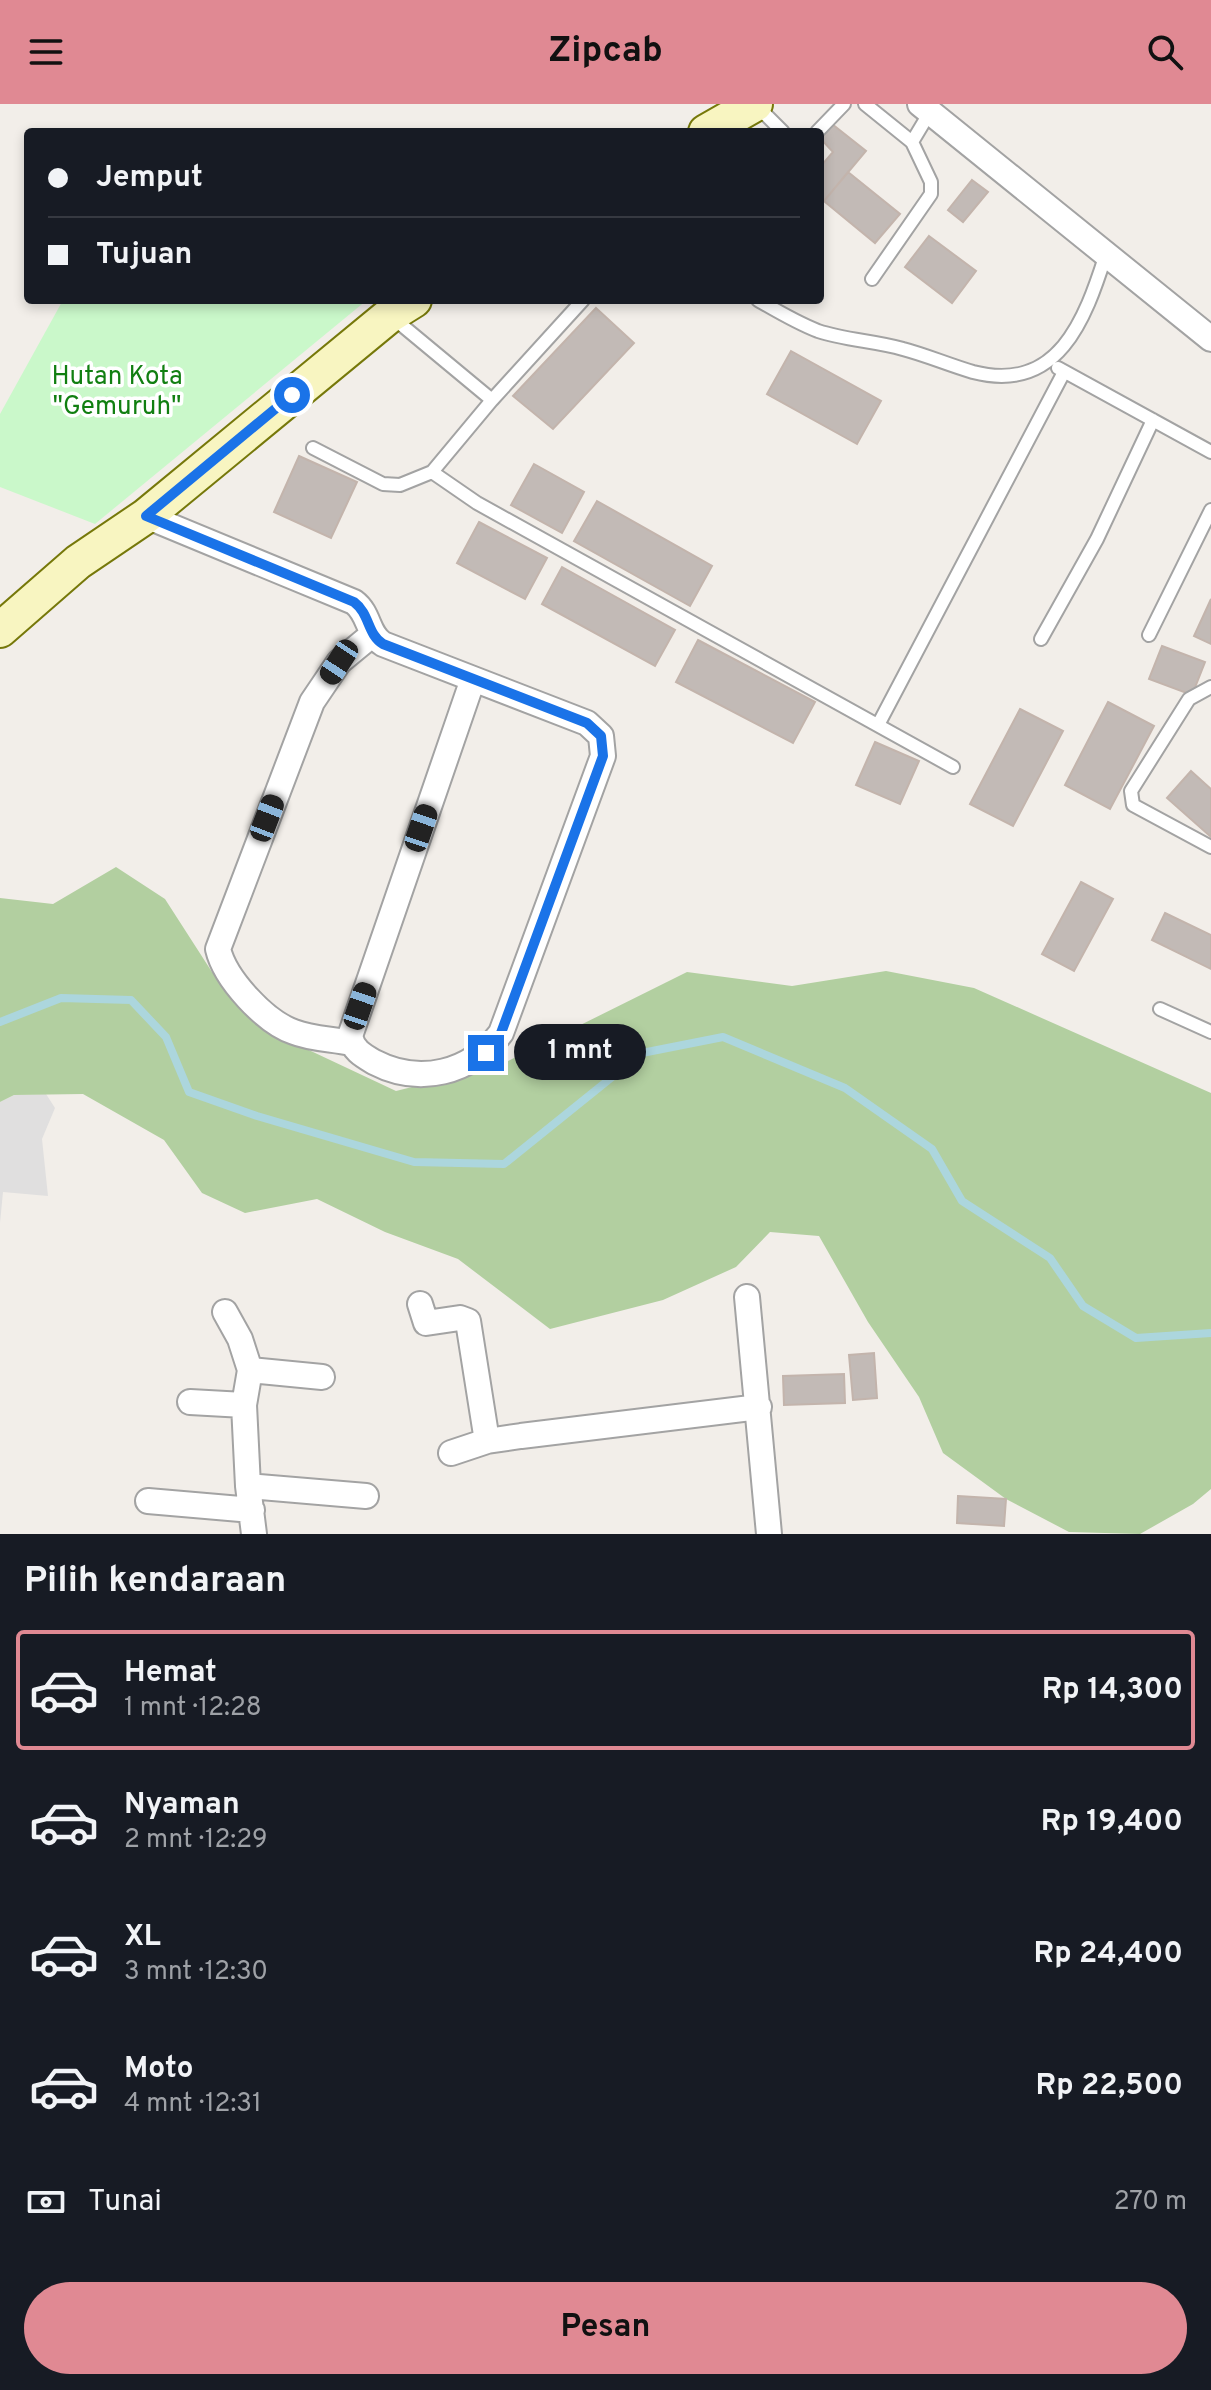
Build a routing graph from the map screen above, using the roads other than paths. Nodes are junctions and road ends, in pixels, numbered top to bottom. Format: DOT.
graph roads {
  1 [pos="755,104"];
  2 [pos="844,104"];
  3 [pos="865,104"];
  4 [pos="925,108"];
  5 [pos="713,128"];
  6 [pos="779,128"];
  7 [pos="821,128"];
  8 [pos="912,142"];
  9 [pos="1106,254"];
  10 [pos="872,279"];
  11 [pos="579,304"];
  12 [pos="766,304"];
  13 [pos="402,307"];
  14 [pos="1211,339"];
  15 [pos="1048,363"];
  16 [pos="1064,372"];
  17 [pos="492,400"];
  18 [pos="1153,420"];
  19 [pos="313,448"];
  20 [pos="1211,452"];
  21 [pos="432,472"];
  22 [pos="1211,510"];
  23 [pos="146,516"];
  24 [pos="0,630"];
  25 [pos="373,634"];
  26 [pos="1149,635"];
  27 [pos="1041,639"];
  28 [pos="473,679"];
  29 [pos="1211,687"];
  30 [pos="878,725"];
  31 [pos="953,767"];
  32 [pos="1211,847"];
  33 [pos="1160,1009"];
  34 [pos="1211,1032"];
  35 [pos="351,1043"];
  36 [pos="747,1297"];
  37 [pos="420,1304"];
  38 [pos="225,1312"];
  39 [pos="250,1370"];
  40 [pos="322,1377"];
  41 [pos="190,1402"];
  42 [pos="244,1405"];
  43 [pos="759,1407"];
  44 [pos="487,1441"];
  45 [pos="451,1453"];
  46 [pos="248,1486"];
  47 [pos="366,1496"];
  48 [pos="148,1501"];
  49 [pos="253,1522"];
  50 [pos="769,1534"];
  1 -- 5 [label="street"];
  1 -- 6 [label="lane"];
  2 -- 7 [label="lane"];
  3 -- 8 [label="lane"];
  4 -- 8 [label="lane"];
  4 -- 9 [label="street"];
  8 -- 10 [label="lane"];
  9 -- 14 [label="street"];
  9 -- 15 [label="lane"];
  11 -- 17 [label="lane"];
  12 -- 15 [label="lane"];
  13 -- 17 [label="lane"];
  13 -- 23 [label="street"];
  15 -- 16 [label="lane"];
  16 -- 18 [label="lane"];
  16 -- 30 [label="lane"];
  17 -- 21 [label="lane"];
  18 -- 20 [label="lane"];
  18 -- 27 [label="lane"];
  19 -- 21 [label="lane"];
  21 -- 30 [label="lane"];
  22 -- 26 [label="lane"];
  23 -- 24 [label="street"];
  23 -- 25 [label="street"];
  25 -- 28 [label="street"];
  25 -- 35 [label="street"];
  28 -- 35 [label="street"];
  28 -- 35 [label="street"];
  29 -- 32 [label="lane"];
  30 -- 31 [label="lane"];
  33 -- 34 [label="lane"];
  36 -- 43 [label="street"];
  37 -- 44 [label="street"];
  38 -- 39 [label="street"];
  39 -- 40 [label="street"];
  39 -- 42 [label="street"];
  41 -- 42 [label="street"];
  42 -- 46 [label="street"];
  43 -- 44 [label="street"];
  43 -- 50 [label="street"];
  44 -- 45 [label="street"];
  46 -- 47 [label="street"];
  46 -- 49 [label="street"];
  48 -- 49 [label="street"];
}
